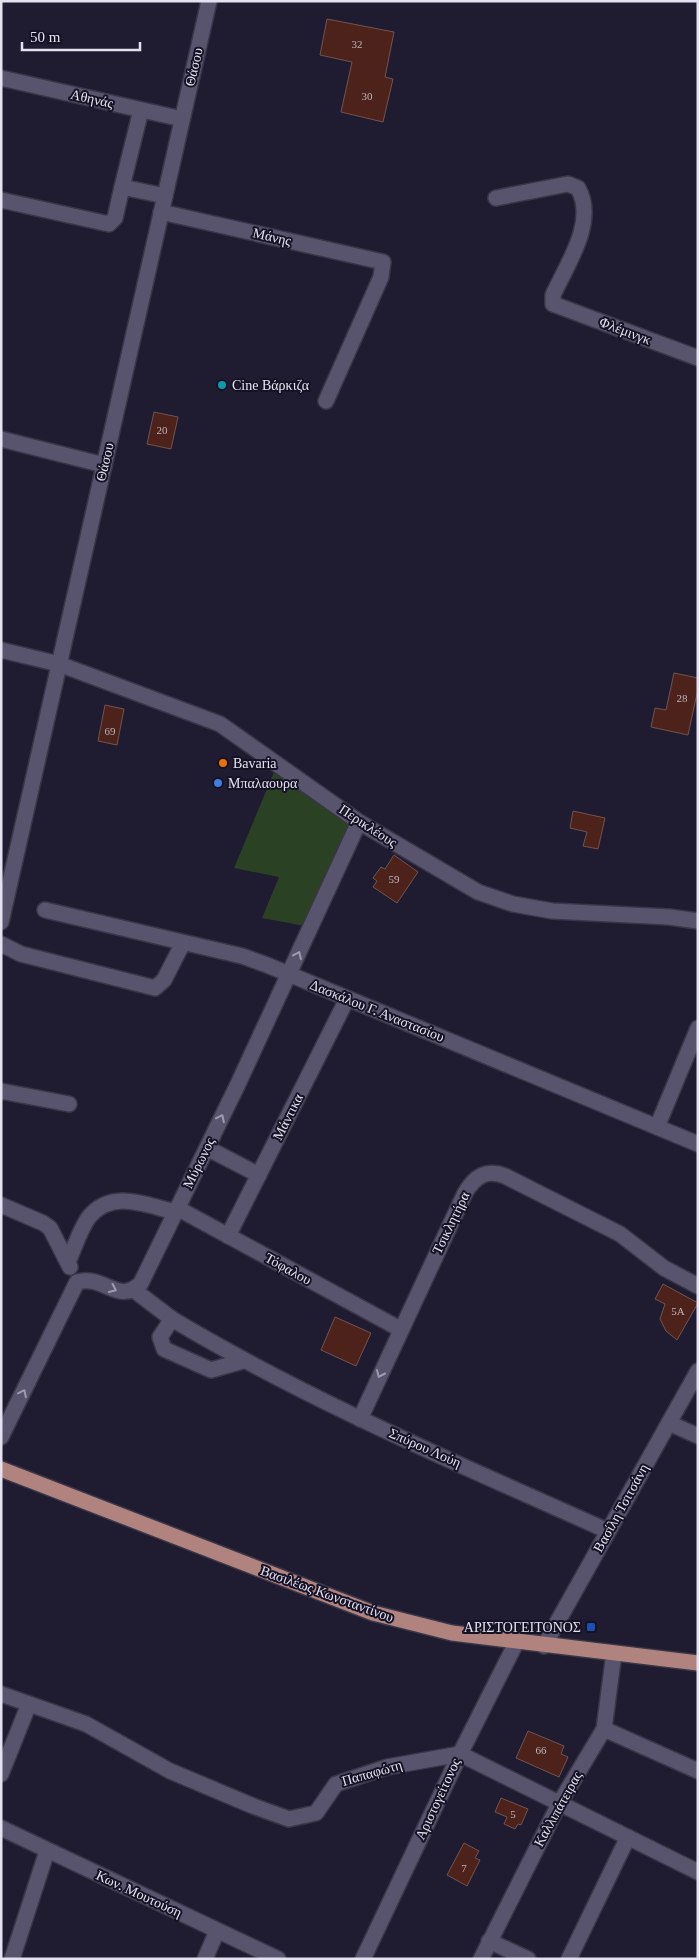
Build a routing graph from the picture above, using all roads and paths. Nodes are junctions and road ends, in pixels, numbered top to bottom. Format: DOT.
graph roads {
  1 [pos="209,1"];
  2 [pos="1,78"];
  3 [pos="141,110"];
  4 [pos="182,119"];
  5 [pos="122,187"];
  6 [pos="165,196"];
  7 [pos="496,198"];
  8 [pos="1,200"];
  9 [pos="161,212"];
  10 [pos="698,358"];
  11 [pos="326,401"];
  12 [pos="1,438"];
  13 [pos="104,465"];
  14 [pos="1,650"];
  15 [pos="59,664"];
  16 [pos="360,822"];
  17 [pos="45,910"];
  18 [pos="698,921"];
  19 [pos="1,922"];
  20 [pos="183,943"];
  21 [pos="1,944"];
  22 [pos="289,975"];
  23 [pos="347,999"];
  24 [pos="698,1028"];
  25 [pos="1,1091"];
  26 [pos="69,1104"];
  27 [pos="657,1127"];
  28 [pos="698,1144"];
  29 [pos="207,1148"];
  30 [pos="259,1175"];
  31 [pos="1,1205"];
  32 [pos="176,1210"];
  33 [pos="228,1236"];
  34 [pos="68,1262"];
  35 [pos="77,1282"];
  36 [pos="698,1286"];
  37 [pos="134,1290"];
  38 [pos="172,1319"];
  39 [pos="400,1329"];
  40 [pos="243,1361"];
  41 [pos="698,1371"];
  42 [pos="360,1419"];
  43 [pos="669,1423"];
  44 [pos="698,1436"];
  45 [pos="1,1437"];
  46 [pos="1,1469"];
  47 [pos="608,1531"];
  48 [pos="517,1641"];
  49 [pos="544,1646"];
  50 [pos="614,1654"];
  51 [pos="698,1663"];
  52 [pos="1,1694"];
  53 [pos="28,1704"];
  54 [pos="604,1729"];
  55 [pos="460,1754"];
  56 [pos="698,1770"];
  57 [pos="1,1774"];
  58 [pos="558,1804"];
  59 [pos="1,1828"];
  60 [pos="628,1837"];
  61 [pos="47,1851"];
  62 [pos="698,1872"];
  63 [pos="217,1931"];
  64 [pos="489,1941"];
  65 [pos="12,1959"];
  66 [pos="205,1959"];
  67 [pos="278,1959"];
  68 [pos="363,1959"];
  69 [pos="481,1959"];
  70 [pos="528,1959"];
  71 [pos="569,1959"];
  1 -- 4 [label="street, Θάσου"];
  2 -- 3 [label="street, Αθηνάς"];
  3 -- 4 [label="street, Αθηνάς"];
  3 -- 5 [label="street"];
  4 -- 6 [label="street, Θάσου"];
  5 -- 6 [label="street"];
  5 -- 8 [label="street"];
  6 -- 9 [label="street, Θάσου"];
  7 -- 10 [label="street, Φλέμινγκ"];
  9 -- 11 [label="street, Μάνης"];
  9 -- 13 [label="street, Θάσου"];
  12 -- 13 [label="street"];
  13 -- 15 [label="street, Θάσου"];
  14 -- 15 [label="street, Περικλέους"];
  15 -- 16 [label="street, Περικλέους"];
  15 -- 19 [label="street, Θάσου"];
  16 -- 18 [label="street, Περικλέους"];
  22 -- 16 [label="street, Μύρωνος, one-way"];
  17 -- 20 [label="street, Δασκάλου Γ. Αναστασίου"];
  20 -- 21 [label="street"];
  20 -- 22 [label="street, Δασκάλου Γ. Αναστασίου"];
  22 -- 23 [label="street, Δασκάλου Γ. Αναστασίου"];
  29 -- 22 [label="street, Μύρωνος, one-way"];
  23 -- 27 [label="street, Δασκάλου Γ. Αναστασίου"];
  23 -- 30 [label="street, Μάντικα"];
  24 -- 27 [label="street"];
  25 -- 26 [label="street"];
  27 -- 28 [label="street, Δασκάλου Γ. Αναστασίου"];
  29 -- 30 [label="street"];
  29 -- 32 [label="street, Μύρωνος"];
  30 -- 33 [label="street, Μάντικα"];
  31 -- 34 [label="street"];
  32 -- 33 [label="street, Τόφαλου"];
  32 -- 34 [label="street, Τόφαλου"];
  32 -- 37 [label="street, Μύρωνος"];
  33 -- 39 [label="street, Τόφαλου"];
  34 -- 35 [label="street"];
  35 -- 37 [label="street, one-way"];
  45 -- 35 [label="street, one-way"];
  36 -- 39 [label="street, Τσικλητήρα"];
  37 -- 38 [label="street, Σπύρου Λούη"];
  38 -- 40 [label="street, Σπύρου Λούη"];
  38 -- 40 [label="street"];
  39 -- 42 [label="street, Τσικλητήρα, one-way"];
  40 -- 42 [label="street, Σπύρου Λούη"];
  41 -- 43 [label="street, Βασίλη Τσιτσάνη"];
  42 -- 47 [label="street, Σπύρου Λούη"];
  43 -- 44 [label="street"];
  43 -- 47 [label="street, Βασίλη Τσιτσάνη"];
  46 -- 48 [label="main road, Βασιλέως Κωνσταντίνου"];
  47 -- 49 [label="street, Βασίλη Τσιτσάνη"];
  48 -- 49 [label="main road, Βασιλέως Κωνσταντίνου"];
  48 -- 55 [label="street, Αριστογείτονος"];
  49 -- 50 [label="main road, Βασιλέως Κωνσταντίνου"];
  50 -- 51 [label="main road, Βασιλέως Κωνσταντίνου"];
  50 -- 54 [label="street, Καλλιπάτειρας"];
  52 -- 53 [label="street, Παπαφώτη"];
  53 -- 55 [label="street, Παπαφώτη"];
  53 -- 57 [label="street"];
  54 -- 56 [label="street"];
  54 -- 58 [label="street, Καλλιπάτειρας"];
  55 -- 58 [label="street"];
  55 -- 68 [label="street, Αριστογείτονος"];
  58 -- 60 [label="street"];
  58 -- 64 [label="street, Καλλιπάτειρας"];
  59 -- 61 [label="street, Κων. Μουτούση"];
  60 -- 62 [label="street"];
  60 -- 71 [label="street"];
  61 -- 63 [label="street, Κων. Μουτούση"];
  61 -- 65 [label="street"];
  63 -- 66 [label="street"];
  63 -- 67 [label="street, Κων. Μουτούση"];
  64 -- 69 [label="street, Καλλιπάτειρας"];
  64 -- 70 [label="street"];
}
